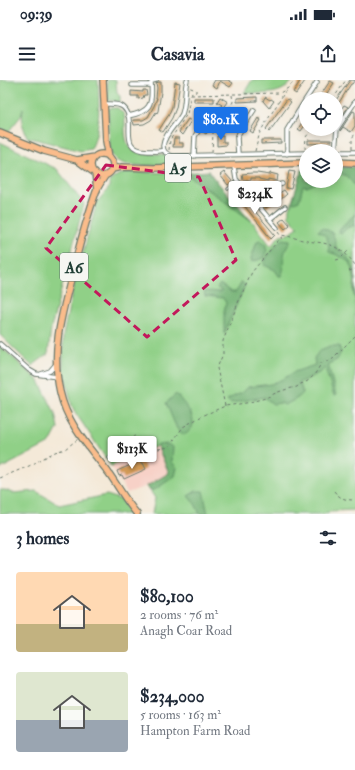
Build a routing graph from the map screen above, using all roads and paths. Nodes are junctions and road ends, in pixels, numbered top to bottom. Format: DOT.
graph roads {
  1 [pos="103,80"];
  2 [pos="156,80"];
  3 [pos="187,80"];
  4 [pos="295,80"];
  5 [pos="346,80"];
  6 [pos="317,82"];
  7 [pos="132,85"];
  8 [pos="151,85"];
  9 [pos="189,87"];
  10 [pos="286,90"];
  11 [pos="311,92"];
  12 [pos="338,92"];
  13 [pos="190,95"];
  14 [pos="232,95"];
  15 [pos="355,102"];
  16 [pos="105,104"];
  17 [pos="254,110"];
  18 [pos="299,110"];
  19 [pos="208,114"];
  20 [pos="128,116"];
  21 [pos="0,133"];
  22 [pos="355,134"];
  23 [pos="106,141"];
  24 [pos="336,144"];
  25 [pos="164,150"];
  26 [pos="343,151"];
  27 [pos="353,152"];
  28 [pos="299,153"];
  29 [pos="238,154"];
  30 [pos="254,154"];
  31 [pos="287,154"];
  32 [pos="169,155"];
  33 [pos="212,155"];
  34 [pos="97,156"];
  35 [pos="194,156"];
  36 [pos="110,159"];
  37 [pos="77,160"];
  38 [pos="343,162"];
  39 [pos="299,163"];
  40 [pos="355,163"];
  41 [pos="122,167"];
  42 [pos="234,167"];
  43 [pos="112,170"];
  44 [pos="93,172"];
  45 [pos="105,176"];
  46 [pos="236,182"];
  47 [pos="282,184"];
  48 [pos="276,186"];
  49 [pos="271,187"];
  50 [pos="228,189"];
  51 [pos="97,190"];
  52 [pos="246,191"];
  53 [pos="272,192"];
  54 [pos="258,205"];
  55 [pos="285,207"];
  56 [pos="270,219"];
  57 [pos="276,228"];
  58 [pos="285,236"];
  59 [pos="349,250"];
  60 [pos="346,254"];
  61 [pos="336,260"];
  62 [pos="355,265"];
  63 [pos="355,269"];
  64 [pos="349,271"];
  65 [pos="355,336"];
  66 [pos="0,344"];
  67 [pos="57,363"];
  68 [pos="40,375"];
  69 [pos="57,376"];
  70 [pos="225,406"];
  71 [pos="136,433"];
  72 [pos="80,437"];
  73 [pos="127,448"];
  74 [pos="158,449"];
  75 [pos="109,458"];
  76 [pos="134,459"];
  77 [pos="0,478"];
  78 [pos="334,491"];
  79 [pos="355,500"];
  80 [pos="137,514"];
  1 -- 16 [label="highway"];
  2 -- 8 [label="street"];
  3 -- 25 [label="street"];
  4 -- 10 [label="path"];
  5 -- 12 [label="path"];
  6 -- 11 [label="street"];
  7 -- 8 [label="street"];
  8 -- 20 [label="street"];
  9 -- 13 [label="path"];
  10 -- 14 [label="path"];
  10 -- 30 [label="path"];
  13 -- 14 [label="path"];
  13 -- 32 [label="path"];
  14 -- 33 [label="path"];
  15 -- 24 [label="street"];
  16 -- 20 [label="street"];
  16 -- 23 [label="highway"];
  17 -- 29 [label="street"];
  18 -- 31 [label="street"];
  19 -- 35 [label="street"];
  20 -- 25 [label="street"];
  21 -- 37 [label="highway"];
  22 -- 27 [label="path"];
  23 -- 34 [label="highway"];
  23 -- 36 [label="highway"];
  25 -- 32 [label="street"];
  26 -- 27 [label="street"];
  28 -- 31 [label="street"];
  29 -- 30 [label="street"];
  29 -- 33 [label="street"];
  30 -- 31 [label="street"];
  32 -- 35 [label="street"];
  33 -- 35 [label="street"];
  34 -- 36 [label="highway"];
  34 -- 37 [label="highway"];
  34 -- 44 [label="highway"];
  36 -- 41 [label="highway, A5"];
  36 -- 43 [label="highway"];
  37 -- 44 [label="highway"];
  38 -- 40 [label="highway"];
  39 -- 42 [label="highway, A5"];
  41 -- 42 [label="highway, A5"];
  41 -- 43 [label="highway, A5"];
  42 -- 46 [label="street"];
  43 -- 45 [label="highway"];
  44 -- 45 [label="highway"];
  44 -- 51 [label="highway, A6"];
  45 -- 51 [label="highway, A6"];
  46 -- 50 [label="lane"];
  46 -- 52 [label="street"];
  47 -- 48 [label="street"];
  48 -- 49 [label="street"];
  48 -- 54 [label="path"];
  49 -- 52 [label="street"];
  49 -- 53 [label="street"];
  51 -- 67 [label="highway, A6"];
  52 -- 54 [label="street"];
  54 -- 56 [label="street"];
  55 -- 56 [label="street"];
  56 -- 57 [label="street"];
  57 -- 58 [label="path"];
  58 -- 60 [label="path"];
  58 -- 70 [label="path"];
  59 -- 60 [label="path"];
  60 -- 61 [label="path"];
  60 -- 62 [label="path"];
  63 -- 64 [label="path"];
  65 -- 70 [label="path"];
  66 -- 68 [label="street"];
  67 -- 68 [label="street"];
  67 -- 69 [label="highway, A6"];
  68 -- 69 [label="street"];
  69 -- 72 [label="highway, A6"];
  70 -- 74 [label="path"];
  71 -- 73 [label="path"];
  72 -- 77 [label="path"];
  72 -- 80 [label="highway, A6"];
  73 -- 75 [label="lane"];
  73 -- 76 [label="lane"];
  78 -- 79 [label="path"];
}
